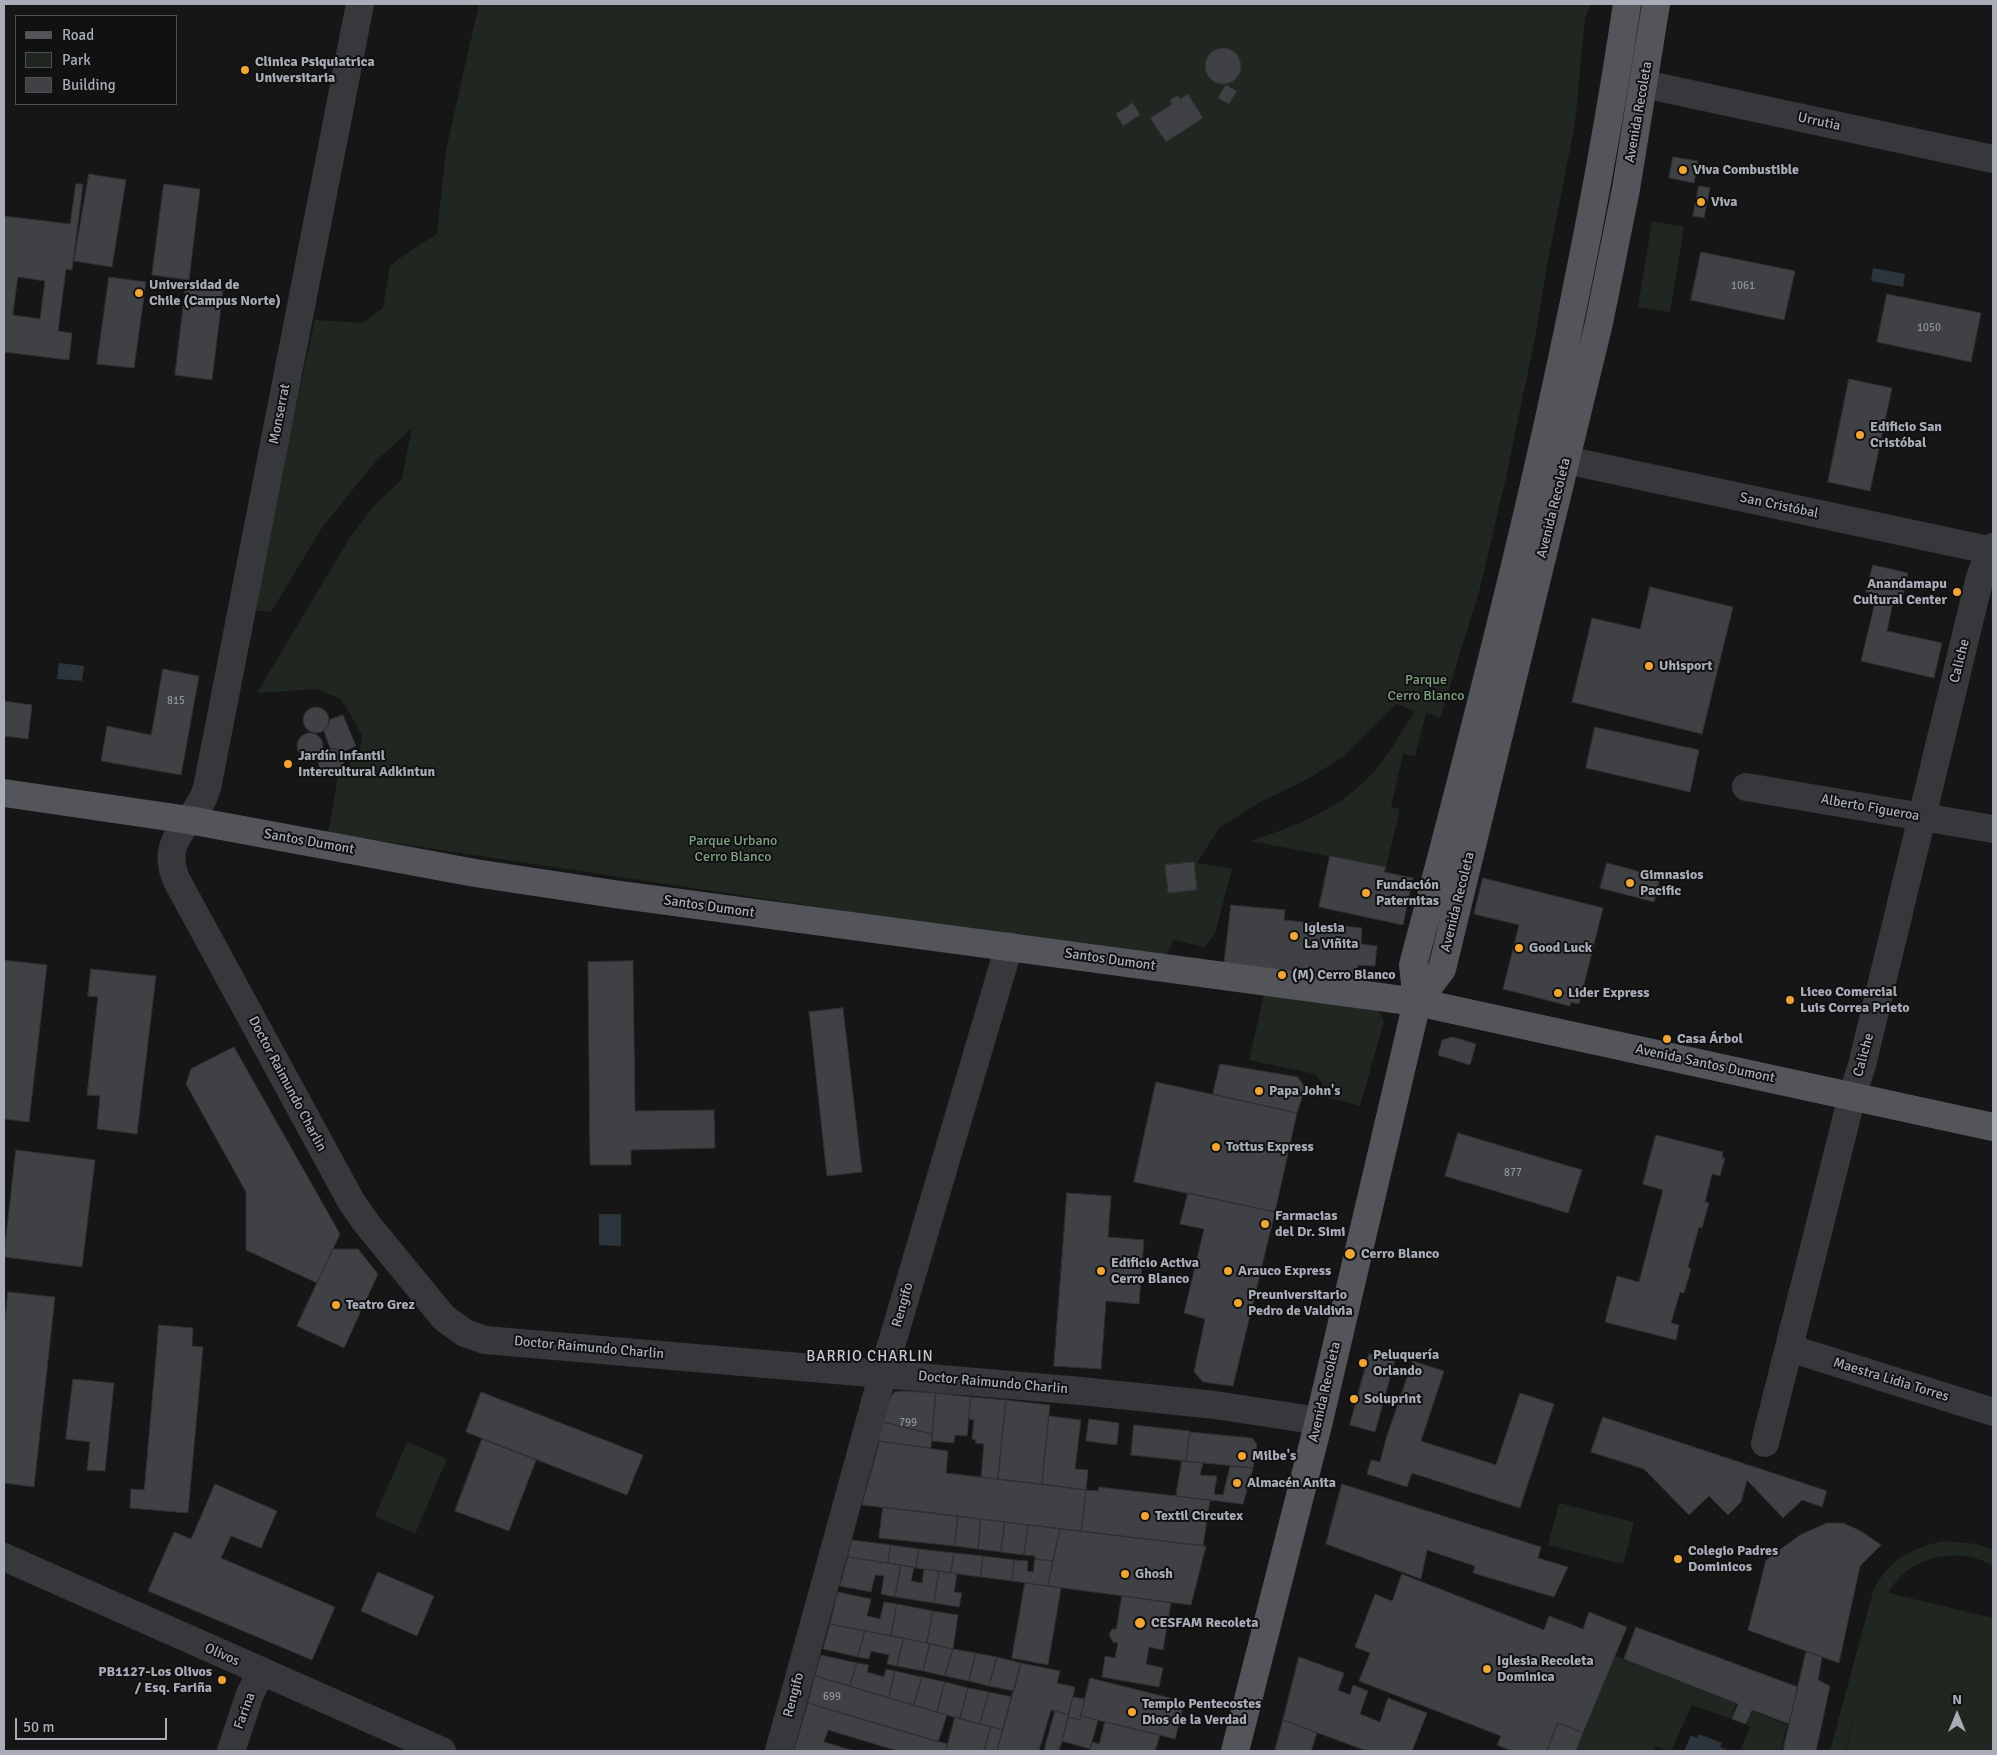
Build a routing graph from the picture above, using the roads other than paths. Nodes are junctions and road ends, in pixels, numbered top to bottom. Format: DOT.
graph roads {
  1 [pos="360,4"];
  2 [pos="1627,4"];
  3 [pos="1656,4"];
  4 [pos="1619,59"];
  5 [pos="1644,84"];
  6 [pos="1993,159"];
  7 [pos="1544,435"];
  8 [pos="1566,460"];
  9 [pos="1993,550"];
  10 [pos="1746,787"];
  11 [pos="4,793"];
  12 [pos="1922,817"];
  13 [pos="189,820"];
  14 [pos="1993,829"];
  15 [pos="1009,946"];
  16 [pos="1417,1002"];
  17 [pos="1852,1096"];
  18 [pos="1993,1127"];
  19 [pos="1789,1348"];
  20 [pos="883,1373"];
  21 [pos="1993,1412"];
  22 [pos="1319,1421"];
  23 [pos="1765,1443"];
  24 [pos="4,1557"];
  25 [pos="261,1672"];
  26 [pos="230,1751"];
  27 [pos="442,1751"];
  28 [pos="779,1751"];
  29 [pos="1235,1751"];
  1 -- 13 [label="street, Monserrat"];
  2 -- 4 [label="main road, Avenida Recoleta"];
  3 -- 5 [label="main road, Avenida Recoleta"];
  4 -- 5 [label="main road"];
  4 -- 7 [label="main road, Avenida Recoleta"];
  5 -- 6 [label="street, Urrutia"];
  5 -- 8 [label="main road, Avenida Recoleta"];
  7 -- 8 [label="main road"];
  7 -- 16 [label="main road, Avenida Recoleta"];
  8 -- 9 [label="street, San Cristóbal"];
  8 -- 16 [label="main road, Avenida Recoleta"];
  9 -- 12 [label="street, Caliche"];
  10 -- 12 [label="street, Alberto Figueroa"];
  11 -- 13 [label="main road, Santos Dumont"];
  12 -- 14 [label="street, Alberto Figueroa"];
  12 -- 17 [label="street, Caliche"];
  13 -- 15 [label="main road, Santos Dumont"];
  13 -- 20 [label="street, Doctor Raimundo Charlin"];
  15 -- 16 [label="main road, Santos Dumont"];
  15 -- 20 [label="street, Rengifo"];
  16 -- 17 [label="main road, Avenida Santos Dumont"];
  16 -- 22 [label="main road, Avenida Recoleta"];
  17 -- 18 [label="main road, Avenida Santos Dumont"];
  17 -- 19 [label="street, Caliche"];
  19 -- 21 [label="street, Maestra Lidia Torres"];
  19 -- 23 [label="street, Caliche"];
  20 -- 22 [label="street, Doctor Raimundo Charlin"];
  20 -- 28 [label="street, Rengifo"];
  22 -- 29 [label="main road, Avenida Recoleta"];
  24 -- 25 [label="street, Olivos"];
  25 -- 26 [label="street, Farina"];
  25 -- 27 [label="street, Olivos"];
}
